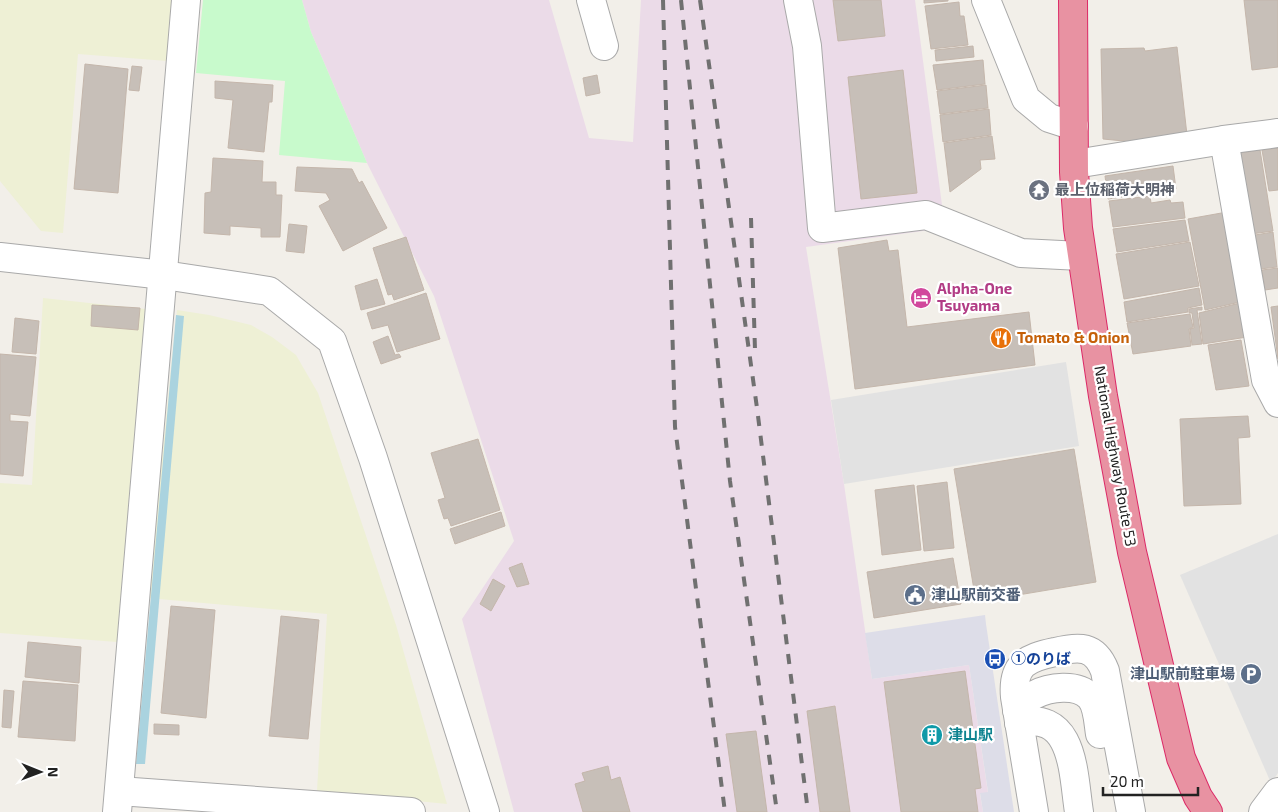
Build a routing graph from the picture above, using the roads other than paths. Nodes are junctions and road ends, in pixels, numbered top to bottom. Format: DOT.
graph roads {
  1 [pos="186,0"];
  2 [pos="591,0"];
  3 [pos="798,0"];
  4 [pos="986,0"];
  5 [pos="1072,0"];
  6 [pos="604,46"];
  7 [pos="1074,126"];
  8 [pos="1278,133"];
  9 [pos="1224,140"];
  10 [pos="1075,164"];
  11 [pos="1082,256"];
  12 [pos="0,257"];
  13 [pos="164,275"];
  14 [pos="1278,403"];
  15 [pos="1018,716"];
  16 [pos="1278,792"];
  17 [pos="118,801"];
  18 [pos="411,812"];
  19 [pos="485,812"];
  20 [pos="1034,812"];
  21 [pos="1079,812"];
  22 [pos="1113,812"];
  23 [pos="1131,812"];
  24 [pos="1208,812"];
  25 [pos="1263,812"];
  1 -- 13 [label="street"];
  2 -- 6 [label="street"];
  3 -- 11 [label="street"];
  4 -- 7 [label="street"];
  5 -- 7 [label="highway, National Highway Route 53"];
  7 -- 10 [label="highway, National Highway Route 53"];
  8 -- 9 [label="street"];
  9 -- 10 [label="street"];
  9 -- 14 [label="street"];
  10 -- 11 [label="highway, National Highway Route 53"];
  11 -- 24 [label="highway, National Highway Route 53"];
  12 -- 13 [label="street"];
  13 -- 17 [label="street"];
  13 -- 19 [label="street"];
  15 -- 20 [label="street"];
  15 -- 21 [label="street"];
  15 -- 22 [label="street"];
  15 -- 23 [label="street"];
  16 -- 25 [label="street"];
  17 -- 18 [label="street"];
}
